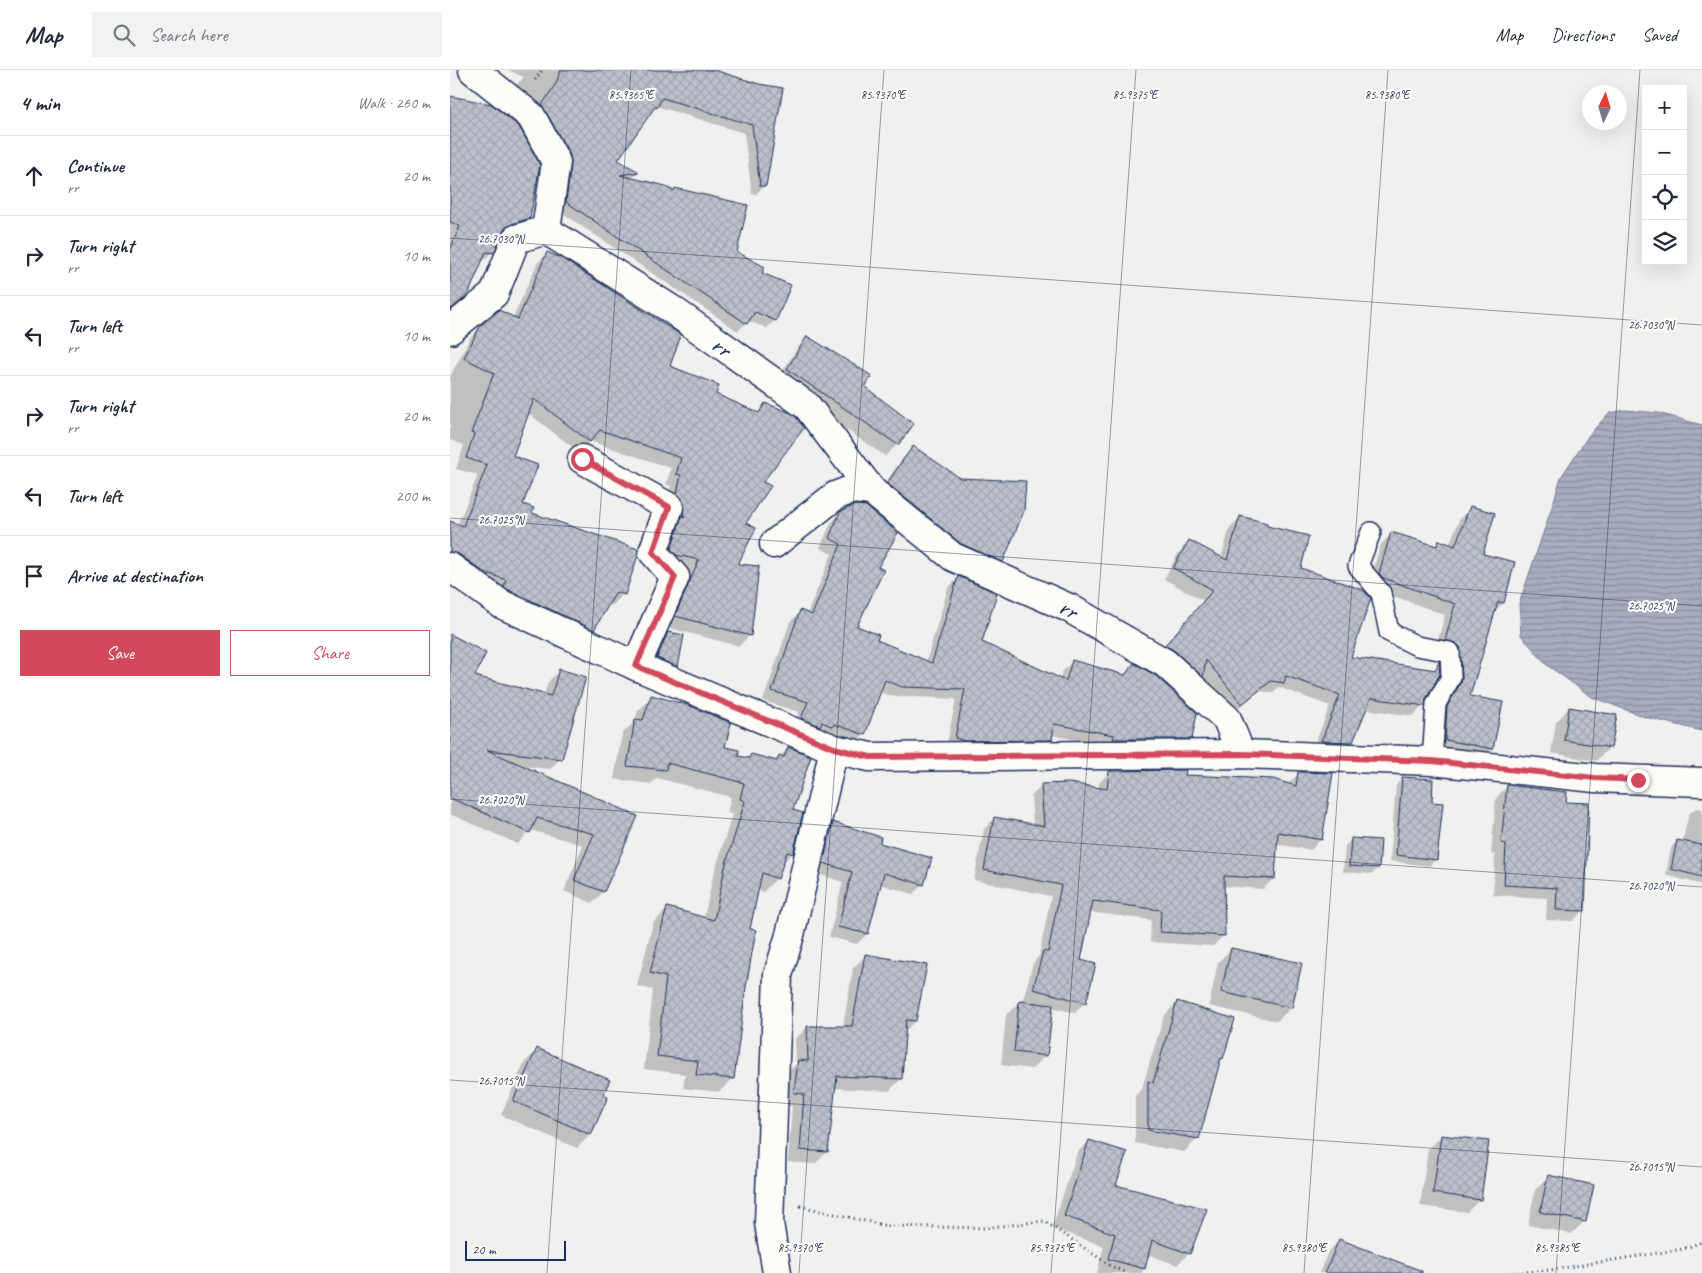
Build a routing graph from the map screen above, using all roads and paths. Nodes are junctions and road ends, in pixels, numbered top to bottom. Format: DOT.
graph roads {
  1 [pos="467,70"];
  2 [pos="473,70"];
  3 [pos="450,75"];
  4 [pos="546,230"];
  5 [pos="450,330"];
  6 [pos="582,459"];
  7 [pos="872,491"];
  8 [pos="1371,532"];
  9 [pos="774,544"];
  10 [pos="450,567"];
  11 [pos="636,666"];
  12 [pos="834,748"];
  13 [pos="1241,754"];
  14 [pos="1432,761"];
  15 [pos="1702,782"];
  16 [pos="770,1199"];
  17 [pos="1702,1242"];
  18 [pos="777,1273"];
  19 [pos="1126,1273"];
  20 [pos="1512,1273"];
  1 -- 3 [label="street"];
  2 -- 4 [label="street"];
  4 -- 5 [label="street"];
  4 -- 7 [label="street, rr"];
  6 -- 11 [label="street"];
  7 -- 9 [label="street"];
  7 -- 13 [label="street, rr"];
  8 -- 14 [label="lane"];
  10 -- 11 [label="street"];
  11 -- 12 [label="street"];
  12 -- 13 [label="street"];
  12 -- 16 [label="street"];
  13 -- 14 [label="street"];
  14 -- 15 [label="street"];
  16 -- 18 [label="street"];
  16 -- 19 [label="path"];
  17 -- 20 [label="path"];
}
